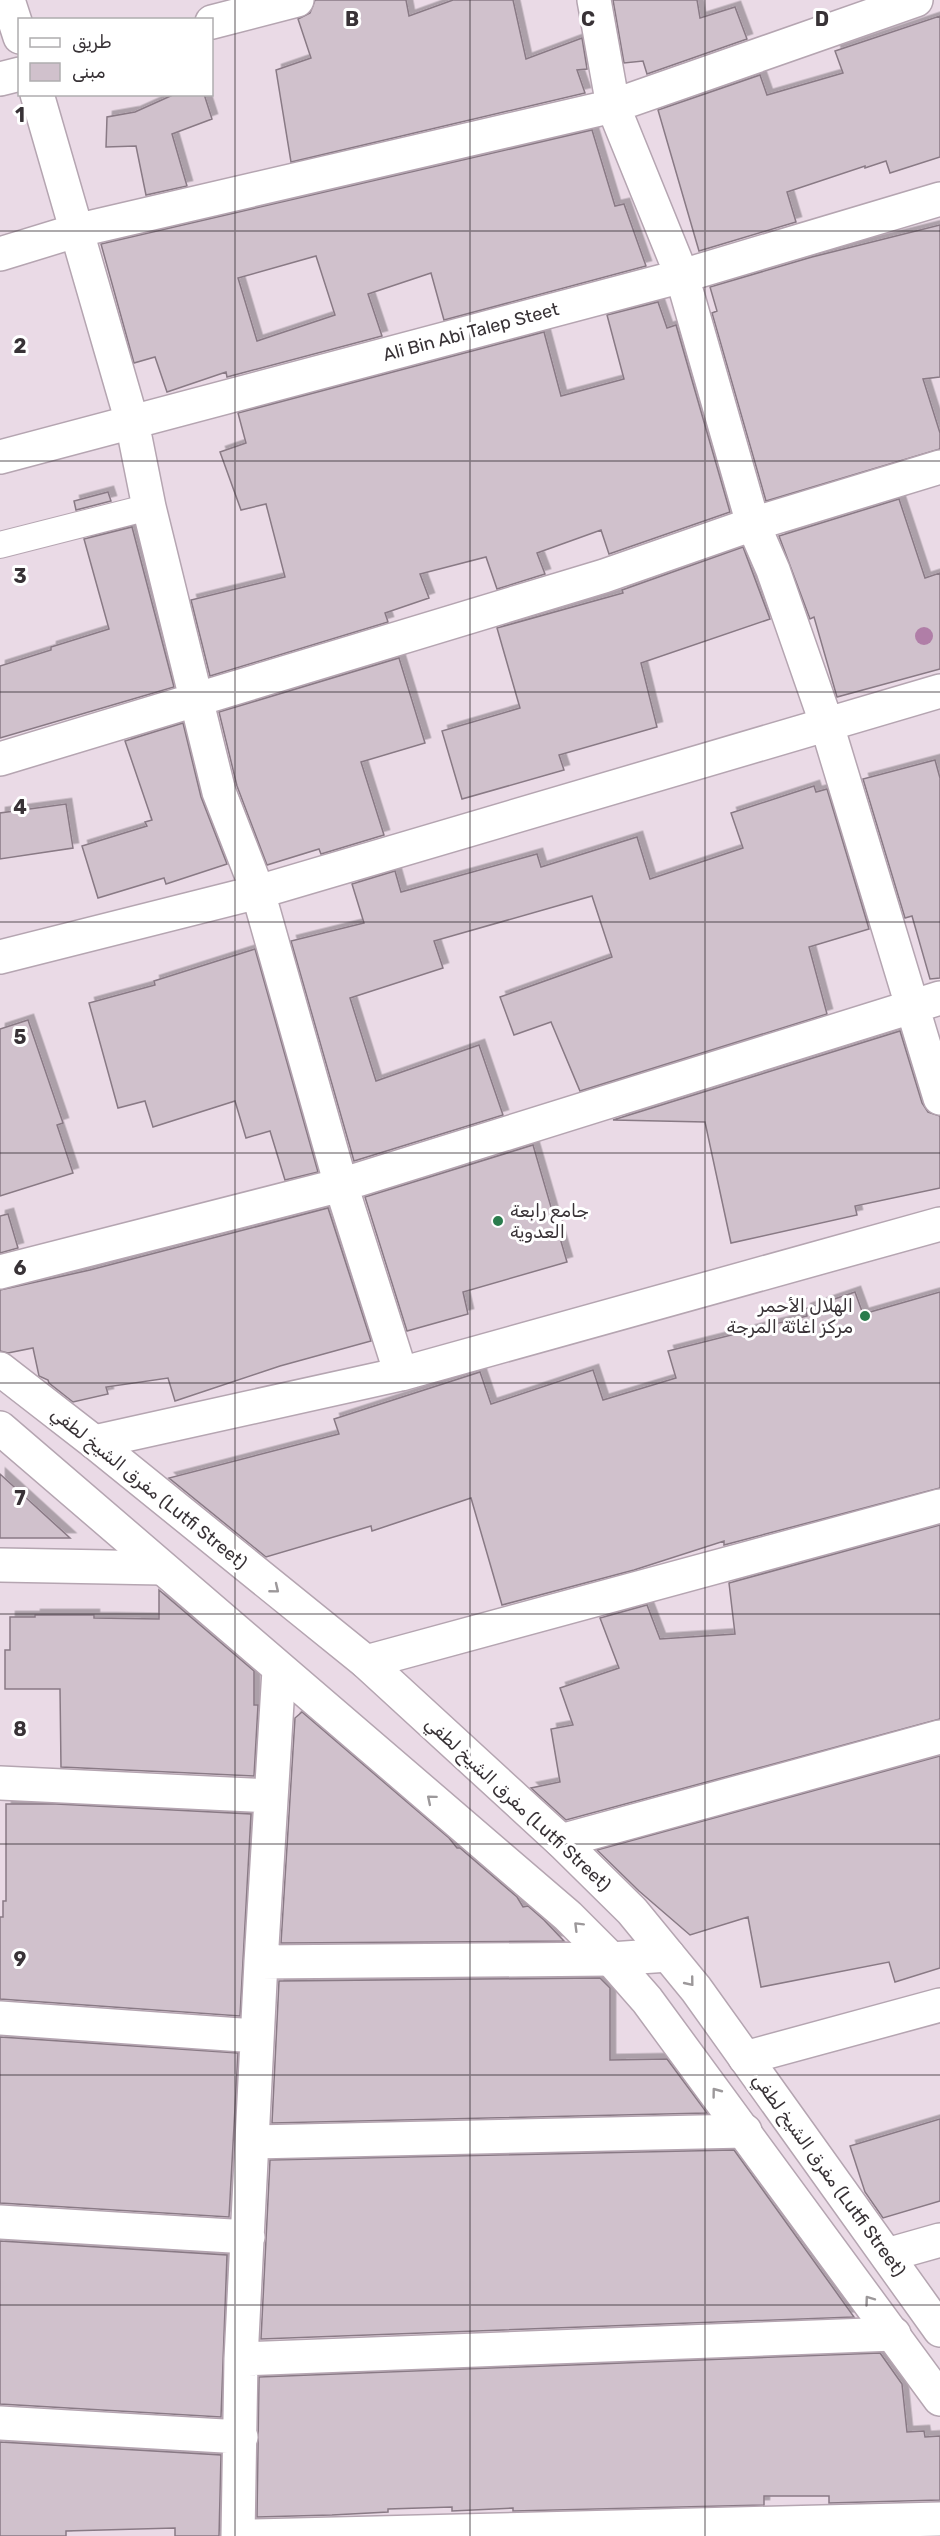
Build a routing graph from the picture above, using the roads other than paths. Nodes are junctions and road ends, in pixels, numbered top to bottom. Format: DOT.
graph roads {
  1 [pos="8,0"];
  2 [pos="297,0"];
  3 [pos="594,0"];
  4 [pos="916,0"];
  5 [pos="213,22"];
  6 [pos="18,31"];
  7 [pos="18,74"];
  8 [pos="0,79"];
  9 [pos="38,96"];
  10 [pos="613,106"];
  11 [pos="940,199"];
  12 [pos="75,231"];
  13 [pos="0,254"];
  14 [pos="682,276"];
  15 [pos="132,422"];
  16 [pos="0,457"];
  17 [pos="940,467"];
  18 [pos="149,507"];
  19 [pos="753,524"];
  20 [pos="0,545"];
  21 [pos="940,691"];
  22 [pos="196,701"];
  23 [pos="826,722"];
  24 [pos="0,759"];
  25 [pos="258,892"];
  26 [pos="0,957"];
  27 [pos="925,1002"];
  28 [pos="940,1098"];
  29 [pos="341,1185"];
  30 [pos="940,1224"];
  31 [pos="0,1272"];
  32 [pos="0,1369"];
  33 [pos="401,1374"];
  34 [pos="0,1428"];
  35 [pos="94,1442"];
  36 [pos="940,1506"];
  37 [pos="0,1565"];
  38 [pos="162,1568"];
  39 [pos="366,1662"];
  40 [pos="279,1670"];
  41 [pos="940,1737"];
  42 [pos="0,1783"];
  43 [pos="271,1796"];
  44 [pos="561,1841"];
  45 [pos="668,1955"];
  46 [pos="611,1959"];
  47 [pos="261,1962"];
  48 [pos="940,2005"];
  49 [pos="0,2018"];
  50 [pos="257,2036"];
  51 [pos="745,2058"];
  52 [pos="745,2131"];
  53 [pos="253,2142"];
  54 [pos="0,2222"];
  55 [pos="248,2237"];
  56 [pos="940,2240"];
  57 [pos="887,2255"];
  58 [pos="940,2330"];
  59 [pos="894,2334"];
  60 [pos="241,2359"];
  61 [pos="940,2399"];
  62 [pos="0,2423"];
  63 [pos="241,2437"];
  64 [pos="940,2519"];
  65 [pos="238,2536"];
  66 [pos="253,2536"];
  1 -- 6 [label="street"];
  2 -- 5 [label="street"];
  3 -- 10 [label="street"];
  4 -- 10 [label="street"];
  7 -- 8 [label="street"];
  9 -- 12 [label="street"];
  10 -- 12 [label="street"];
  10 -- 14 [label="street"];
  11 -- 14 [label="street, Ali Bin Abi Talep Steet"];
  12 -- 13 [label="street"];
  12 -- 15 [label="street"];
  14 -- 15 [label="street, Ali Bin Abi Talep Steet"];
  14 -- 19 [label="street"];
  15 -- 16 [label="street, Ali Bin Abi Talep Steet"];
  15 -- 18 [label="street"];
  17 -- 19 [label="street"];
  18 -- 20 [label="street"];
  18 -- 22 [label="street"];
  19 -- 22 [label="street"];
  19 -- 23 [label="street"];
  21 -- 23 [label="street"];
  22 -- 24 [label="street"];
  22 -- 25 [label="street"];
  23 -- 25 [label="street"];
  23 -- 27 [label="street"];
  25 -- 26 [label="street"];
  25 -- 29 [label="street"];
  27 -- 28 [label="street"];
  27 -- 29 [label="street"];
  29 -- 31 [label="street"];
  29 -- 33 [label="street"];
  30 -- 33 [label="street"];
  32 -- 35 [label="street, مفرق الشيخ لطفي (Lutfi Street)"];
  33 -- 35 [label="street"];
  34 -- 38 [label="street"];
  35 -- 39 [label="street, مفرق الشيخ لطفي (Lutfi Street), one-way"];
  36 -- 39 [label="street"];
  37 -- 38 [label="street"];
  38 -- 40 [label="street"];
  39 -- 44 [label="street, مفرق الشيخ لطفي (Lutfi Street)"];
  40 -- 43 [label="street"];
  46 -- 40 [label="street, one-way"];
  41 -- 44 [label="street"];
  42 -- 43 [label="street"];
  43 -- 47 [label="street"];
  44 -- 45 [label="street, مفرق الشيخ لطفي (Lutfi Street)"];
  45 -- 46 [label="street"];
  45 -- 51 [label="street, مفرق الشيخ لطفي (Lutfi Street), one-way"];
  46 -- 47 [label="street"];
  52 -- 46 [label="street, one-way"];
  47 -- 50 [label="street"];
  48 -- 51 [label="street"];
  49 -- 50 [label="street"];
  50 -- 53 [label="street"];
  51 -- 57 [label="street, مفرق الشيخ لطفي (Lutfi Street)"];
  52 -- 53 [label="street"];
  59 -- 52 [label="street, one-way"];
  53 -- 55 [label="street"];
  54 -- 55 [label="street"];
  55 -- 60 [label="street"];
  56 -- 57 [label="street"];
  57 -- 58 [label="street, مفرق الشيخ لطفي (Lutfi Street)"];
  59 -- 60 [label="street"];
  59 -- 61 [label="street"];
  60 -- 63 [label="street"];
  62 -- 63 [label="street"];
  63 -- 65 [label="street"];
  64 -- 66 [label="street"];
}
